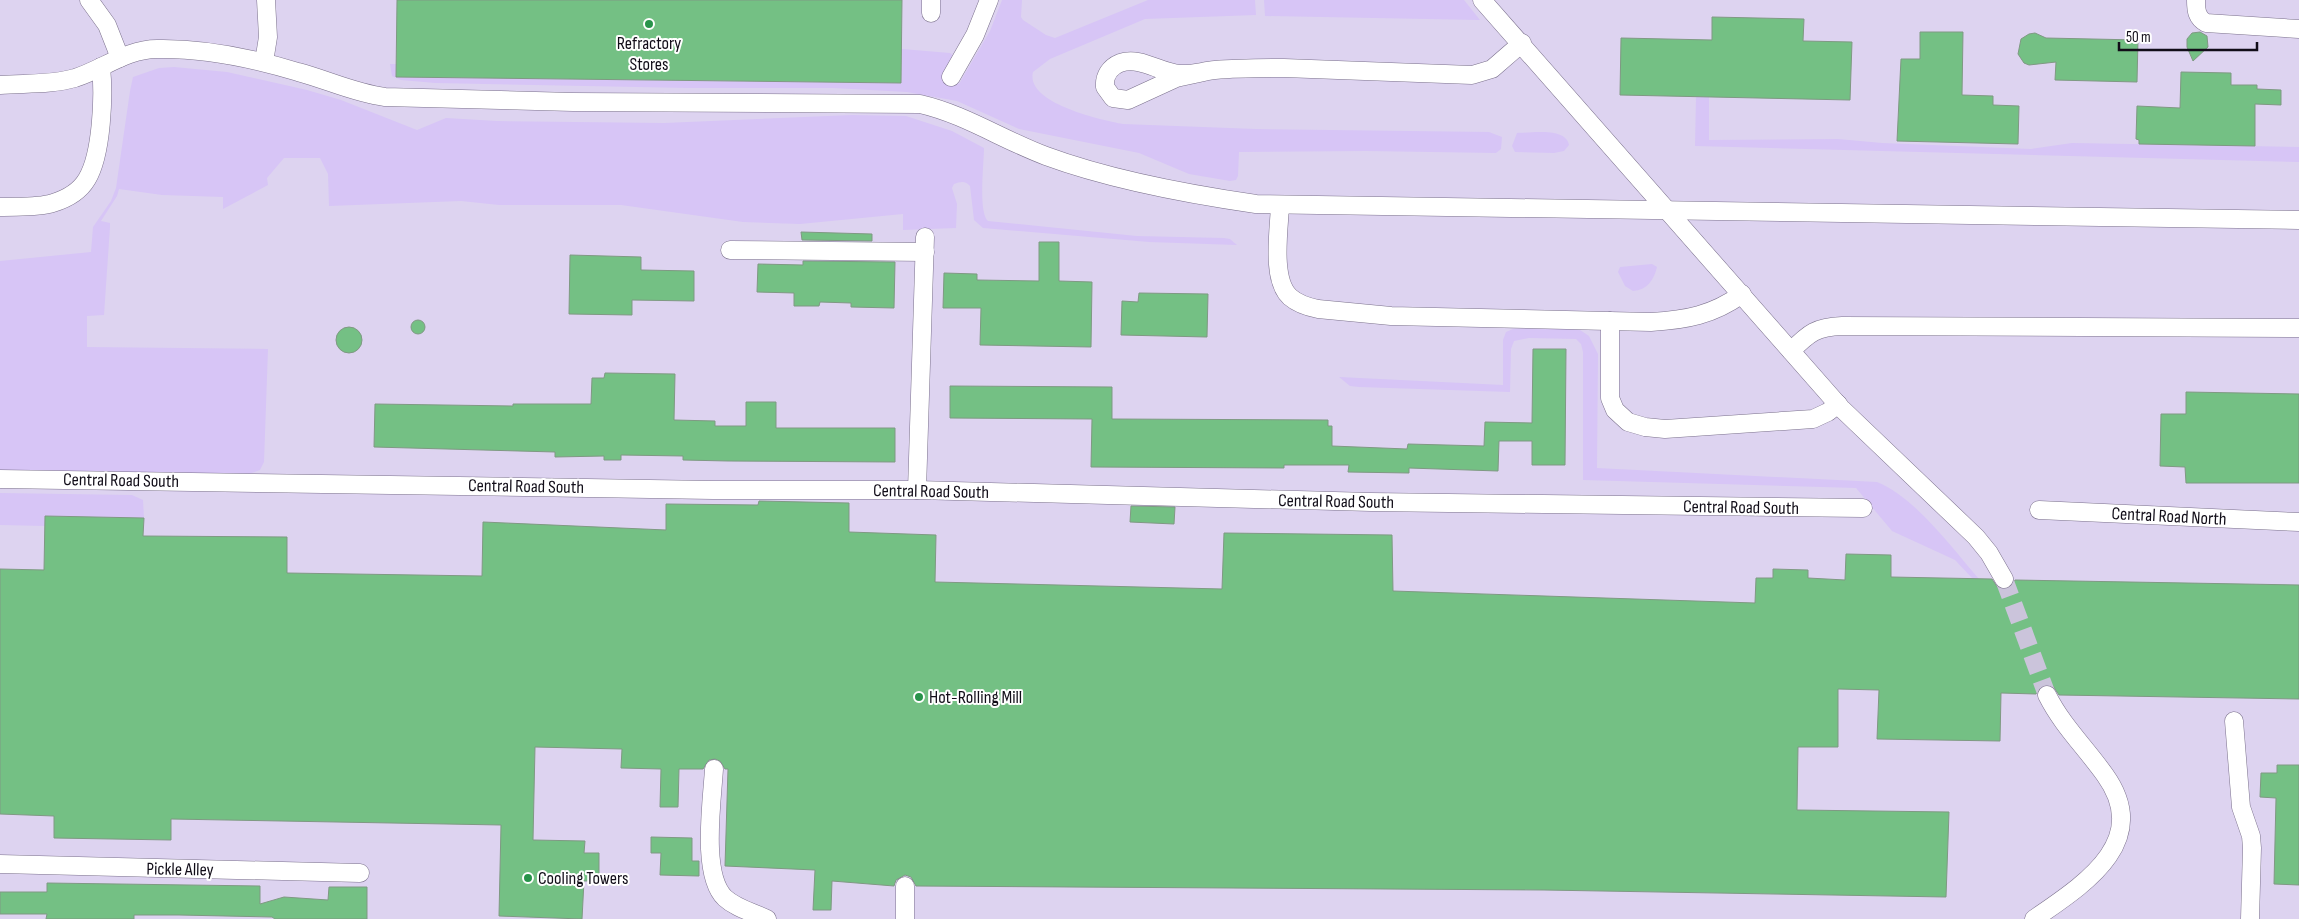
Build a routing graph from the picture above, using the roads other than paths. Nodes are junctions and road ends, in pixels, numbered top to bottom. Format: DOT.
graph roads {
  1 [pos="88,0"];
  2 [pos="266,0"];
  3 [pos="989,0"];
  4 [pos="1482,0"];
  5 [pos="2196,0"];
  6 [pos="2299,28"];
  7 [pos="1522,44"];
  8 [pos="120,58"];
  9 [pos="264,62"];
  10 [pos="101,67"];
  11 [pos="1204,72"];
  12 [pos="951,77"];
  13 [pos="0,85"];
  14 [pos="1280,206"];
  15 [pos="0,207"];
  16 [pos="1668,210"];
  17 [pos="2299,220"];
  18 [pos="730,250"];
  19 [pos="1742,294"];
  20 [pos="1610,321"];
  21 [pos="2299,328"];
  22 [pos="1791,351"];
  23 [pos="1838,404"];
  24 [pos="0,478"];
  25 [pos="917,490"];
  26 [pos="1862,508"];
  27 [pos="2039,510"];
  28 [pos="2299,522"];
  29 [pos="2004,579"];
  30 [pos="2047,694"];
  31 [pos="2234,721"];
  32 [pos="714,769"];
  33 [pos="0,864"];
  34 [pos="360,873"];
  35 [pos="906,886"];
  36 [pos="767,919"];
  37 [pos="905,919"];
  38 [pos="2034,919"];
  39 [pos="2250,919"];
  1 -- 8 [label="lane"];
  2 -- 9 [label="lane"];
  3 -- 12 [label="lane"];
  4 -- 7 [label="lane"];
  5 -- 6 [label="lane"];
  7 -- 11 [label="lane"];
  7 -- 16 [label="lane"];
  8 -- 9 [label="lane"];
  8 -- 10 [label="lane"];
  9 -- 14 [label="lane"];
  10 -- 13 [label="lane"];
  10 -- 15 [label="lane"];
  11 -- 11 [label="lane"];
  14 -- 16 [label="lane"];
  14 -- 20 [label="lane"];
  16 -- 17 [label="lane"];
  16 -- 19 [label="lane"];
  18 -- 25 [label="lane"];
  19 -- 20 [label="lane"];
  19 -- 22 [label="lane"];
  20 -- 23 [label="lane"];
  21 -- 22 [label="lane"];
  22 -- 23 [label="lane"];
  23 -- 29 [label="lane"];
  24 -- 25 [label="lane, Central Road South"];
  25 -- 26 [label="lane, Central Road South"];
  27 -- 28 [label="lane, Central Road North"];
  30 -- 38 [label="lane"];
  31 -- 39 [label="lane"];
  32 -- 36 [label="lane"];
  33 -- 34 [label="lane, Pickle Alley"];
  35 -- 37 [label="lane"];
}
